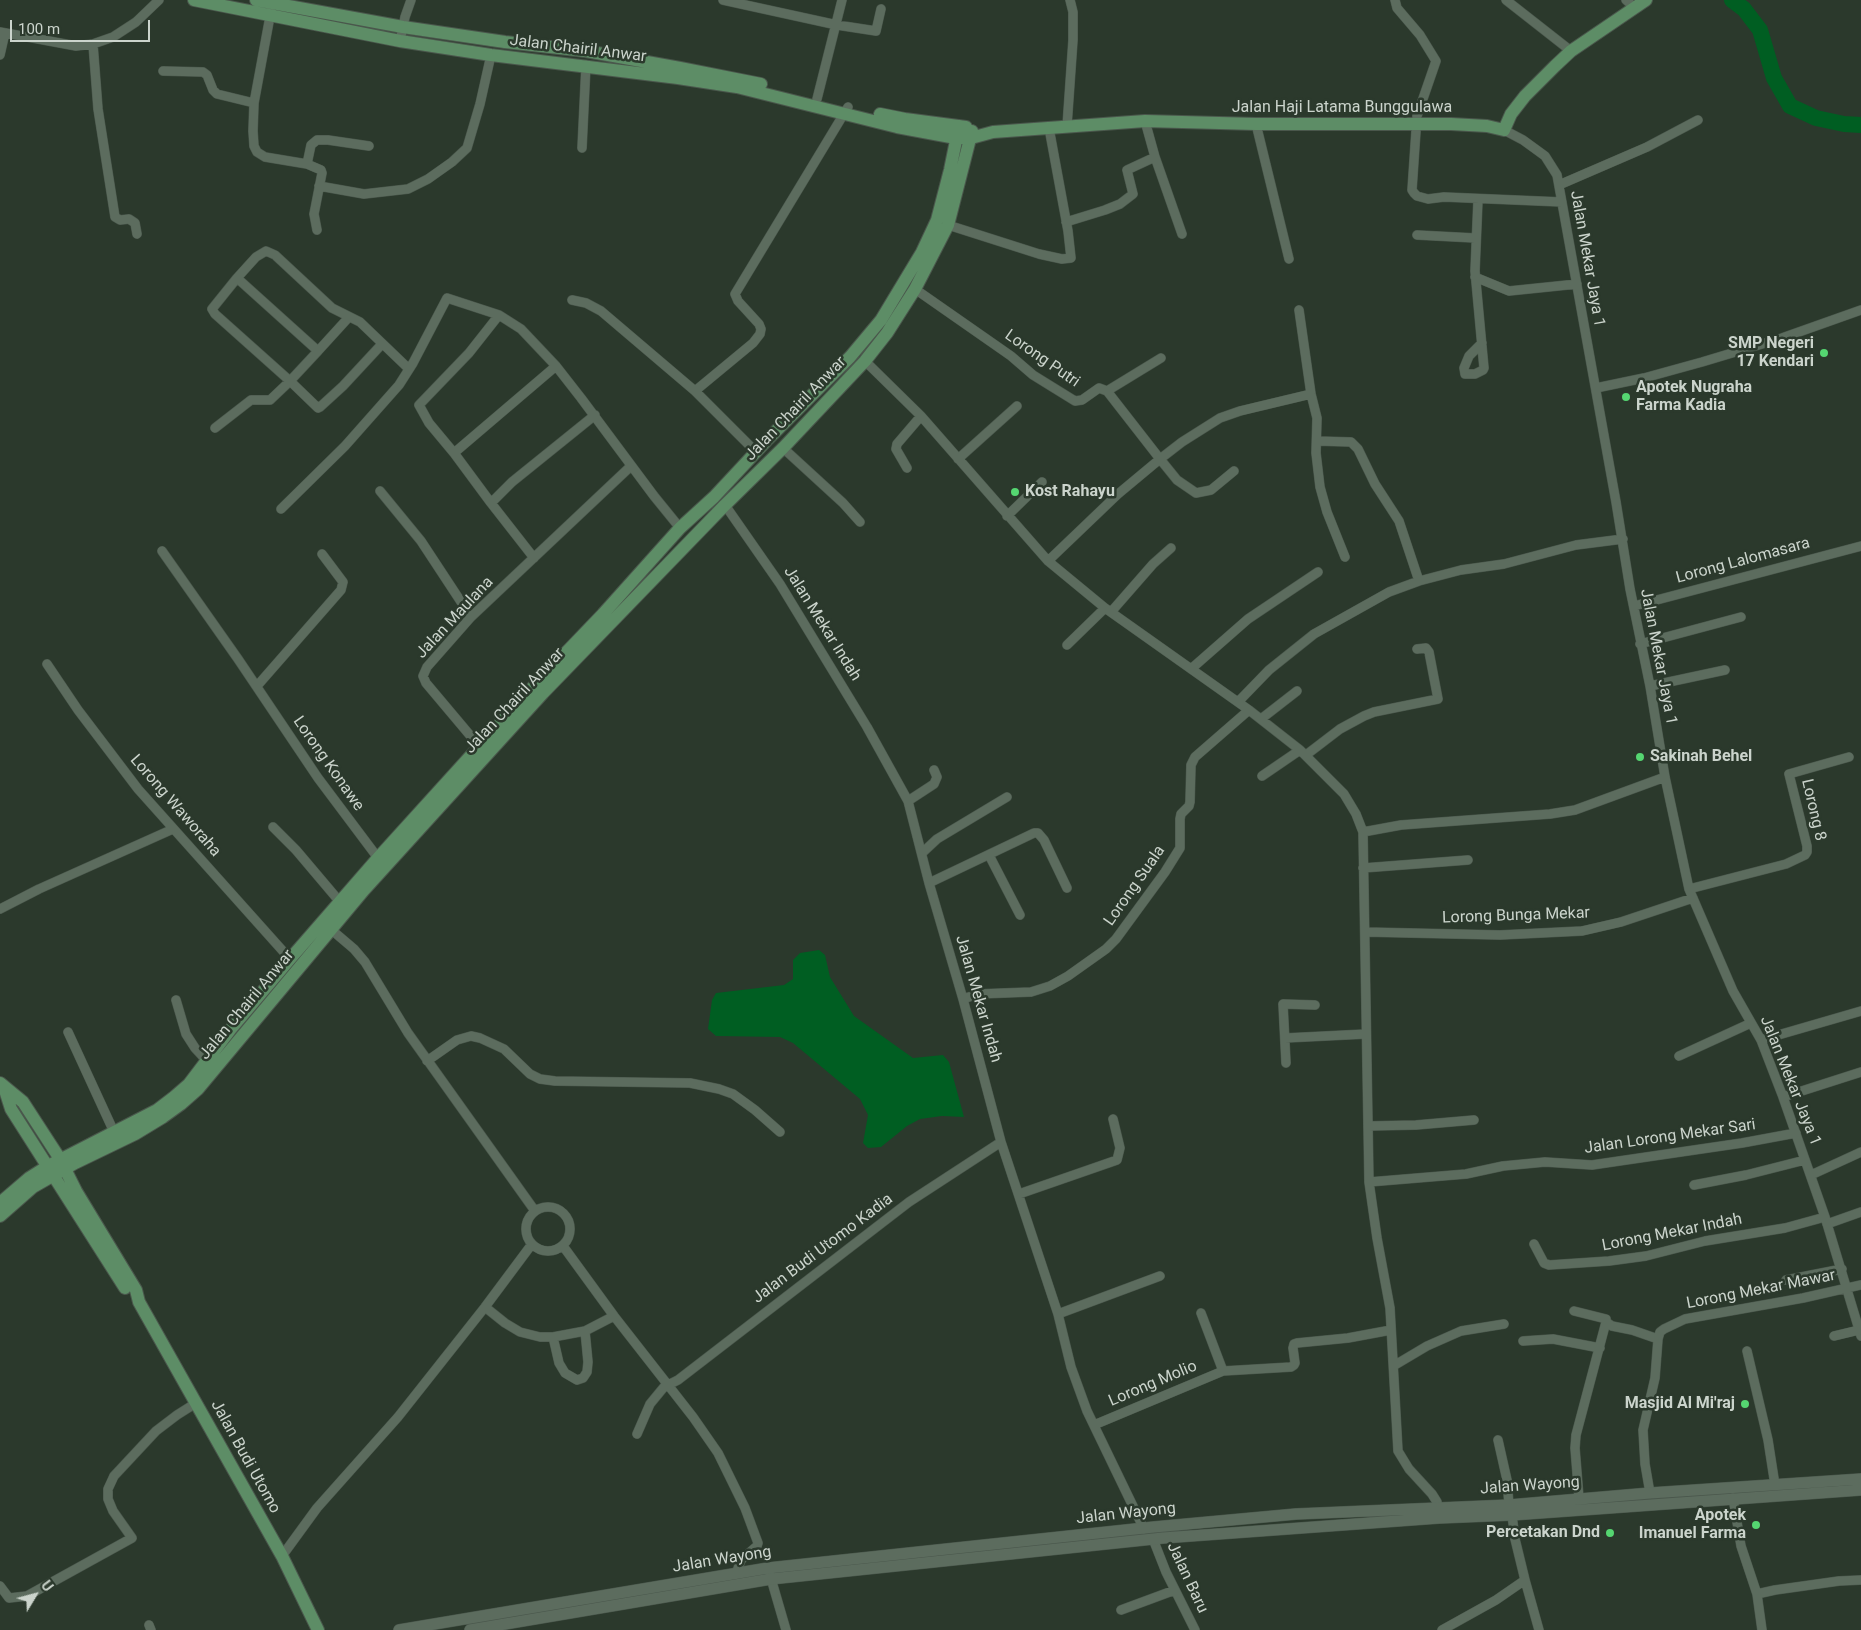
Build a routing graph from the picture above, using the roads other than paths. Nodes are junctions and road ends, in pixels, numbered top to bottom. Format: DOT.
graph roads {
  1 [pos="159,0"];
  2 [pos="194,0"];
  3 [pos="256,0"];
  4 [pos="411,0"];
  5 [pos="723,0"];
  6 [pos="842,0"];
  7 [pos="1070,0"];
  8 [pos="1395,0"];
  9 [pos="1506,0"];
  10 [pos="1646,0"];
  11 [pos="1630,4"];
  12 [pos="881,9"];
  13 [pos="271,10"];
  14 [pos="837,25"];
  15 [pos="403,27"];
  16 [pos="2,32"];
  17 [pos="400,42"];
  18 [pos="93,44"];
  19 [pos="1571,51"];
  20 [pos="0,55"];
  21 [pos="491,55"];
  22 [pos="586,65"];
  23 [pos="163,72"];
  24 [pos="817,99"];
  25 [pos="254,102"];
  26 [pos="846,110"];
  27 [pos="1698,120"];
  28 [pos="1145,121"];
  29 [pos="1256,124"];
  30 [pos="1417,124"];
  31 [pos="1067,126"];
  32 [pos="1049,128"];
  33 [pos="1504,130"];
  34 [pos="958,132"];
  35 [pos="985,133"];
  36 [pos="972,134"];
  37 [pos="369,146"];
  38 [pos="582,148"];
  39 [pos="1155,157"];
  40 [pos="306,164"];
  41 [pos="1558,185"];
  42 [pos="319,186"];
  43 [pos="1478,200"];
  44 [pos="1562,202"];
  45 [pos="1066,222"];
  46 [pos="948,225"];
  47 [pos="317,230"];
  48 [pos="137,234"];
  49 [pos="1182,234"];
  50 [pos="1417,235"];
  51 [pos="1475,238"];
  52 [pos="1289,259"];
  53 [pos="1475,277"];
  54 [pos="237,278"];
  55 [pos="1577,284"];
  56 [pos="915,289"];
  57 [pos="572,300"];
  58 [pos="1299,310"];
  59 [pos="1861,310"];
  60 [pos="499,315"];
  61 [pos="349,317"];
  62 [pos="1482,343"];
  63 [pos="382,344"];
  64 [pos="318,351"];
  65 [pos="1161,358"];
  66 [pos="865,361"];
  67 [pos="556,366"];
  68 [pos="409,369"];
  69 [pos="290,381"];
  70 [pos="1596,388"];
  71 [pos="695,391"];
  72 [pos="1107,391"];
  73 [pos="1312,394"];
  74 [pos="1018,406"];
  75 [pos="595,416"];
  76 [pos="921,416"];
  77 [pos="215,428"];
  78 [pos="1317,441"];
  79 [pos="784,448"];
  80 [pos="756,452"];
  81 [pos="454,453"];
  82 [pos="958,459"];
  83 [pos="1160,459"];
  84 [pos="631,466"];
  85 [pos="907,468"];
  86 [pos="1234,471"];
  87 [pos="1042,482"];
  88 [pos="380,491"];
  89 [pos="491,503"];
  90 [pos="725,505"];
  91 [pos="282,509"];
  92 [pos="1007,516"];
  93 [pos="860,522"];
  94 [pos="680,528"];
  95 [pos="1623,539"];
  96 [pos="1861,546"];
  97 [pos="1171,548"];
  98 [pos="162,551"];
  99 [pos="322,554"];
  100 [pos="1345,557"];
  101 [pos="534,558"];
  102 [pos="1048,561"];
  103 [pos="641,571"];
  104 [pos="1318,572"];
  105 [pos="652,581"];
  106 [pos="1419,581"];
  107 [pos="1634,606"];
  108 [pos="1108,610"];
  109 [pos="471,617"];
  110 [pos="1741,617"];
  111 [pos="1640,644"];
  112 [pos="1067,645"];
  113 [pos="1417,649"];
  114 [pos="47,664"];
  115 [pos="1191,670"];
  116 [pos="1725,670"];
  117 [pos="256,686"];
  118 [pos="1650,686"];
  119 [pos="1297,691"];
  120 [pos="1238,702"];
  121 [pos="1249,710"];
  122 [pos="1261,719"];
  123 [pos="479,746"];
  124 [pos="1303,753"];
  125 [pos="1849,757"];
  126 [pos="934,770"];
  127 [pos="1262,776"];
  128 [pos="1665,777"];
  129 [pos="1007,797"];
  130 [pos="908,801"];
  131 [pos="273,827"];
  132 [pos="173,829"];
  133 [pos="1363,832"];
  134 [pos="922,854"];
  135 [pos="989,855"];
  136 [pos="378,858"];
  137 [pos="1468,860"];
  138 [pos="1363,868"];
  139 [pos="929,883"];
  140 [pos="1067,888"];
  141 [pos="1689,889"];
  142 [pos="1693,898"];
  143 [pos="340,902"];
  144 [pos="0,909"];
  145 [pos="1020,916"];
  146 [pos="328,926"];
  147 [pos="1365,932"];
  148 [pos="290,959"];
  149 [pos="963,998"];
  150 [pos="176,1000"];
  151 [pos="1315,1005"];
  152 [pos="1861,1011"];
  153 [pos="1751,1022"];
  154 [pos="68,1032"];
  155 [pos="1366,1034"];
  156 [pos="1284,1038"];
  157 [pos="1761,1040"];
  158 [pos="1679,1056"];
  159 [pos="207,1061"];
  160 [pos="427,1061"];
  161 [pos="1286,1063"];
  162 [pos="1861,1072"];
  163 [pos="2,1085"];
  164 [pos="1783,1097"];
  165 [pos="1113,1119"];
  166 [pos="1474,1120"];
  167 [pos="1368,1126"];
  168 [pos="114,1132"];
  169 [pos="780,1132"];
  170 [pos="1796,1133"];
  171 [pos="1000,1142"];
  172 [pos="1861,1152"];
  173 [pos="1805,1160"];
  174 [pos="62,1164"];
  175 [pos="50,1170"];
  176 [pos="1811,1175"];
  177 [pos="1369,1182"];
  178 [pos="1694,1185"];
  179 [pos="1019,1194"];
  180 [pos="0,1203"];
  181 [pos="535,1211"];
  182 [pos="1861,1212"];
  183 [pos="0,1216"];
  184 [pos="1826,1221"];
  185 [pos="532,1244"];
  186 [pos="1534,1244"];
  187 [pos="563,1246"];
  188 [pos="1842,1269"];
  189 [pos="1160,1276"];
  190 [pos="1786,1280"];
  191 [pos="1861,1285"];
  192 [pos="1847,1288"];
  193 [pos="139,1302"];
  194 [pos="485,1307"];
  195 [pos="1574,1311"];
  196 [pos="1201,1313"];
  197 [pos="1058,1314"];
  198 [pos="614,1316"];
  199 [pos="1606,1322"];
  200 [pos="1504,1324"];
  201 [pos="1391,1330"];
  202 [pos="585,1331"];
  203 [pos="1860,1333"];
  204 [pos="1834,1336"];
  205 [pos="553,1337"];
  206 [pos="1658,1339"];
  207 [pos="1522,1341"];
  208 [pos="1600,1348"];
  209 [pos="1747,1351"];
  210 [pos="1395,1365"];
  211 [pos="1223,1371"];
  212 [pos="668,1385"];
  213 [pos="196,1403"];
  214 [pos="1094,1425"];
  215 [pos="637,1434"];
  216 [pos="1498,1440"];
  217 [pos="1861,1479"];
  218 [pos="1775,1486"];
  219 [pos="1861,1490"];
  220 [pos="1650,1493"];
  221 [pos="1579,1498"];
  222 [pos="1733,1498"];
  223 [pos="1597,1503"];
  224 [pos="1511,1510"];
  225 [pos="1439,1513"];
  226 [pos="1296,1514"];
  227 [pos="1144,1528"];
  228 [pos="1299,1529"];
  229 [pos="1153,1539"];
  230 [pos="282,1556"];
  231 [pos="736,1574"];
  232 [pos="770,1574"];
  233 [pos="1525,1580"];
  234 [pos="1861,1580"];
  235 [pos="0,1586"];
  236 [pos="1175,1590"];
  237 [pos="1757,1594"];
  238 [pos="1121,1610"];
  239 [pos="317,1630"];
  240 [pos="399,1630"];
  241 [pos="470,1630"];
  242 [pos="786,1630"];
  243 [pos="1195,1630"];
  244 [pos="1442,1630"];
  245 [pos="1539,1630"];
  246 [pos="1762,1630"];
  1 -- 18 [label="street"];
  2 -- 13 [label="main road, Jalan Chairil Anwar"];
  3 -- 13 [label="main road, Jalan Chairil Anwar"];
  4 -- 15 [label="street"];
  5 -- 14 [label="street"];
  6 -- 14 [label="street"];
  7 -- 31 [label="street"];
  8 -- 30 [label="street"];
  9 -- 19 [label="street"];
  10 -- 11 [label="main road"];
  11 -- 19 [label="main road"];
  12 -- 14 [label="street"];
  13 -- 15 [label="main road, Jalan Chairil Anwar"];
  13 -- 17 [label="main road, Jalan Chairil Anwar"];
  13 -- 25 [label="street"];
  14 -- 24 [label="street"];
  15 -- 17 [label="street"];
  15 -- 24 [label="main road, Jalan Chairil Anwar"];
  16 -- 18 [label="street"];
  16 -- 20 [label="street"];
  17 -- 21 [label="main road, Jalan Chairil Anwar"];
  18 -- 48 [label="street"];
  19 -- 33 [label="main road"];
  21 -- 22 [label="main road, Jalan Chairil Anwar"];
  21 -- 42 [label="street"];
  22 -- 26 [label="main road, Jalan Chairil Anwar"];
  22 -- 38 [label="street"];
  23 -- 25 [label="street"];
  24 -- 26 [label="main road, Jalan Chairil Anwar"];
  25 -- 40 [label="street"];
  26 -- 34 [label="main road, Jalan Chairil Anwar"];
  26 -- 71 [label="street"];
  27 -- 41 [label="street"];
  28 -- 29 [label="main road, Jalan Haji Latama Bunggulawa"];
  28 -- 31 [label="main road, Jalan Haji Latama Bunggulawa"];
  28 -- 39 [label="street"];
  29 -- 30 [label="main road, Jalan Haji Latama Bunggulawa"];
  29 -- 52 [label="street"];
  30 -- 33 [label="main road, Jalan Haji Latama Bunggulawa"];
  30 -- 43 [label="street"];
  31 -- 32 [label="main road, Jalan Haji Latama Bunggulawa"];
  32 -- 35 [label="main road, Jalan Haji Latama Bunggulawa"];
  32 -- 45 [label="street"];
  33 -- 41 [label="street, Jalan Mekar Jaya 1"];
  34 -- 36 [label="main road, Jalan Chairil Anwar"];
  34 -- 80 [label="main road, Jalan Chairil Anwar"];
  35 -- 36 [label="main road, Jalan Chairil Anwar"];
  36 -- 46 [label="main road, Jalan Chairil Anwar"];
  37 -- 40 [label="street"];
  39 -- 45 [label="street"];
  39 -- 49 [label="street"];
  40 -- 42 [label="street"];
  41 -- 44 [label="street, Jalan Mekar Jaya 1"];
  42 -- 47 [label="street"];
  43 -- 44 [label="street"];
  43 -- 51 [label="street"];
  44 -- 55 [label="street, Jalan Mekar Jaya 1"];
  45 -- 46 [label="street"];
  46 -- 56 [label="main road, Jalan Chairil Anwar"];
  50 -- 51 [label="street"];
  51 -- 53 [label="street"];
  53 -- 55 [label="street"];
  53 -- 62 [label="street"];
  54 -- 61 [label="street"];
  54 -- 64 [label="street"];
  54 -- 69 [label="street"];
  55 -- 70 [label="street, Jalan Mekar Jaya 1"];
  56 -- 66 [label="main road, Jalan Chairil Anwar"];
  56 -- 72 [label="street, Lorong Putri"];
  57 -- 71 [label="street"];
  58 -- 73 [label="street"];
  59 -- 70 [label="street"];
  60 -- 67 [label="street"];
  60 -- 68 [label="street"];
  60 -- 81 [label="street"];
  61 -- 63 [label="street"];
  61 -- 64 [label="street"];
  63 -- 68 [label="street"];
  63 -- 69 [label="street"];
  64 -- 69 [label="street"];
  65 -- 72 [label="street"];
  66 -- 76 [label="street"];
  66 -- 79 [label="main road, Jalan Chairil Anwar"];
  67 -- 75 [label="street"];
  67 -- 81 [label="street"];
  68 -- 91 [label="street"];
  69 -- 77 [label="street"];
  70 -- 95 [label="street, Jalan Mekar Jaya 1"];
  71 -- 80 [label="street"];
  72 -- 83 [label="street"];
  73 -- 78 [label="street"];
  73 -- 83 [label="street"];
  74 -- 82 [label="street"];
  75 -- 84 [label="street"];
  75 -- 89 [label="street"];
  76 -- 82 [label="street"];
  76 -- 85 [label="street"];
  78 -- 100 [label="street"];
  78 -- 106 [label="street"];
  79 -- 90 [label="main road, Jalan Chairil Anwar"];
  79 -- 93 [label="street"];
  80 -- 94 [label="main road, Jalan Chairil Anwar"];
  81 -- 89 [label="street"];
  82 -- 92 [label="street"];
  83 -- 86 [label="street"];
  83 -- 102 [label="street"];
  84 -- 94 [label="street"];
  84 -- 101 [label="street, Jalan Maulana"];
  87 -- 92 [label="street"];
  88 -- 109 [label="street"];
  89 -- 101 [label="street"];
  90 -- 105 [label="main road, Jalan Chairil Anwar"];
  90 -- 130 [label="street, Jalan Mekar Indah"];
  92 -- 102 [label="street"];
  94 -- 103 [label="main road, Jalan Chairil Anwar"];
  95 -- 106 [label="street"];
  95 -- 107 [label="street, Jalan Mekar Jaya 1"];
  96 -- 107 [label="street, Lorong Lalomasara"];
  97 -- 108 [label="street"];
  98 -- 117 [label="street, Lorong Konawe"];
  99 -- 117 [label="street"];
  101 -- 109 [label="street, Jalan Maulana"];
  102 -- 108 [label="street"];
  103 -- 105 [label="main road"];
  103 -- 123 [label="main road, Jalan Chairil Anwar"];
  104 -- 115 [label="street"];
  105 -- 146 [label="main road, Jalan Chairil Anwar"];
  106 -- 120 [label="street"];
  107 -- 111 [label="street, Jalan Mekar Jaya 1"];
  108 -- 112 [label="street"];
  108 -- 115 [label="street"];
  109 -- 123 [label="street, Jalan Maulana"];
  110 -- 111 [label="street"];
  111 -- 118 [label="street, Jalan Mekar Jaya 1"];
  113 -- 124 [label="street"];
  114 -- 132 [label="street, Lorong Waworaha"];
  115 -- 120 [label="street"];
  116 -- 118 [label="street"];
  117 -- 136 [label="street, Lorong Konawe"];
  118 -- 128 [label="street, Jalan Mekar Jaya 1"];
  119 -- 122 [label="street"];
  120 -- 121 [label="street"];
  121 -- 122 [label="street"];
  121 -- 149 [label="street, Lorong Suala"];
  122 -- 124 [label="street"];
  123 -- 136 [label="main road, Jalan Chairil Anwar"];
  124 -- 127 [label="street"];
  124 -- 133 [label="street"];
  125 -- 141 [label="street, Lorong 8"];
  126 -- 130 [label="street"];
  128 -- 133 [label="street"];
  128 -- 141 [label="street, Jalan Mekar Jaya 1"];
  129 -- 134 [label="street"];
  130 -- 134 [label="street, Jalan Mekar Indah"];
  131 -- 143 [label="street"];
  132 -- 144 [label="street"];
  132 -- 148 [label="street, Lorong Waworaha"];
  133 -- 138 [label="street"];
  134 -- 139 [label="street, Jalan Mekar Indah"];
  135 -- 139 [label="street"];
  135 -- 140 [label="street"];
  135 -- 145 [label="street"];
  136 -- 143 [label="main road, Jalan Chairil Anwar"];
  137 -- 138 [label="street"];
  138 -- 147 [label="street"];
  139 -- 149 [label="street, Jalan Mekar Indah"];
  141 -- 142 [label="street, Jalan Mekar Jaya 1"];
  142 -- 147 [label="street, Lorong Bunga Mekar"];
  142 -- 153 [label="street, Jalan Mekar Jaya 1"];
  143 -- 146 [label="main road, Jalan Chairil Anwar"];
  146 -- 148 [label="main road, Jalan Chairil Anwar"];
  146 -- 160 [label="street"];
  146 -- 174 [label="main road, Jalan Chairil Anwar"];
  147 -- 155 [label="street"];
  148 -- 159 [label="main road, Jalan Chairil Anwar"];
  149 -- 171 [label="street, Jalan Mekar Indah"];
  150 -- 159 [label="street"];
  151 -- 156 [label="street"];
  152 -- 157 [label="street"];
  153 -- 157 [label="street, Jalan Mekar Jaya 1"];
  153 -- 158 [label="street"];
  154 -- 168 [label="street"];
  155 -- 156 [label="street"];
  155 -- 167 [label="street"];
  156 -- 161 [label="street"];
  157 -- 164 [label="street, Jalan Mekar Jaya 1"];
  159 -- 168 [label="main road, Jalan Chairil Anwar"];
  160 -- 169 [label="street"];
  160 -- 181 [label="street"];
  162 -- 164 [label="street"];
  163 -- 174 [label="main road, Jalan Budi Utomo"];
  163 -- 175 [label="main road, Jalan Budi Utomo"];
  164 -- 170 [label="street, Jalan Mekar Jaya 1"];
  165 -- 179 [label="street"];
  166 -- 167 [label="street"];
  167 -- 177 [label="street"];
  168 -- 174 [label="main road, Jalan Chairil Anwar"];
  170 -- 173 [label="street, Jalan Mekar Jaya 1"];
  170 -- 177 [label="street, Jalan Lorong Mekar Sari"];
  171 -- 179 [label="street, Jalan Mekar Indah"];
  171 -- 212 [label="street, Jalan Budi Utomo Kadia"];
  172 -- 176 [label="street"];
  173 -- 176 [label="street, Jalan Mekar Jaya 1"];
  173 -- 178 [label="street"];
  174 -- 175 [label="main road, Jalan Chairil Anwar"];
  174 -- 193 [label="main road, Jalan Budi Utomo"];
  175 -- 180 [label="main road, Jalan Chairil Anwar"];
  175 -- 183 [label="main road, Jalan Chairil Anwar"];
  175 -- 193 [label="main road, Jalan Budi Utomo"];
  176 -- 184 [label="street, Jalan Mekar Jaya 1"];
  177 -- 201 [label="street"];
  179 -- 197 [label="street, Jalan Mekar Indah"];
  181 -- 185 [label="street"];
  181 -- 187 [label="street"];
  182 -- 184 [label="street"];
  184 -- 186 [label="street, Lorong Mekar Indah"];
  184 -- 188 [label="street, Jalan Mekar Jaya 1"];
  185 -- 187 [label="street"];
  185 -- 194 [label="street"];
  187 -- 198 [label="street"];
  188 -- 190 [label="street"];
  188 -- 192 [label="street, Jalan Mekar Jaya 1"];
  189 -- 197 [label="street"];
  191 -- 192 [label="street, Lorong Mekar Mawar"];
  192 -- 203 [label="street, Jalan Mekar Jaya 1"];
  192 -- 206 [label="street, Lorong Mekar Mawar"];
  193 -- 213 [label="main road, Jalan Budi Utomo"];
  194 -- 205 [label="street"];
  194 -- 230 [label="street"];
  195 -- 199 [label="street"];
  196 -- 211 [label="street, Lorong Molio"];
  197 -- 214 [label="street, Jalan Mekar Indah"];
  198 -- 202 [label="street"];
  198 -- 212 [label="street"];
  199 -- 206 [label="street"];
  199 -- 208 [label="street"];
  200 -- 210 [label="street"];
  201 -- 210 [label="street"];
  201 -- 211 [label="street, Lorong Molio"];
  202 -- 205 [label="street"];
  202 -- 205 [label="street"];
  203 -- 204 [label="street"];
  206 -- 220 [label="street"];
  207 -- 208 [label="street"];
  208 -- 221 [label="street"];
  209 -- 218 [label="street"];
  210 -- 225 [label="street"];
  211 -- 214 [label="street, Lorong Molio"];
  212 -- 215 [label="street, Jalan Budi Utomo Kadia"];
  212 -- 231 [label="street"];
  213 -- 230 [label="main road, Jalan Budi Utomo"];
  213 -- 235 [label="street"];
  214 -- 227 [label="street, Jalan Mekar Indah"];
  216 -- 224 [label="street"];
  217 -- 218 [label="street, Jalan Wayong"];
  218 -- 220 [label="street, Jalan Wayong"];
  219 -- 222 [label="street, Jalan Wayong"];
  220 -- 223 [label="street, Jalan Wayong"];
  221 -- 223 [label="street, Jalan Wayong"];
  221 -- 224 [label="street, Jalan Wayong"];
  222 -- 223 [label="street, Jalan Wayong"];
  222 -- 237 [label="street"];
  223 -- 224 [label="street, Jalan Wayong"];
  224 -- 225 [label="street, Jalan Wayong"];
  224 -- 233 [label="street"];
  225 -- 226 [label="street, Jalan Wayong"];
  225 -- 228 [label="street, Jalan Wayong"];
  226 -- 227 [label="street, Jalan Wayong"];
  226 -- 228 [label="street"];
  227 -- 232 [label="street, Jalan Wayong"];
  228 -- 229 [label="street, Jalan Wayong"];
  229 -- 232 [label="street, Jalan Wayong"];
  229 -- 236 [label="street, Jalan Baru"];
  230 -- 239 [label="main road, Jalan Budi Utomo"];
  231 -- 232 [label="street, Jalan Wayong"];
  231 -- 240 [label="street, Jalan Wayong"];
  232 -- 241 [label="street, Jalan Wayong"];
  232 -- 242 [label="street"];
  233 -- 244 [label="street"];
  233 -- 245 [label="street"];
  234 -- 237 [label="street"];
  236 -- 238 [label="street"];
  236 -- 243 [label="street, Jalan Baru"];
  237 -- 246 [label="street"];
}
